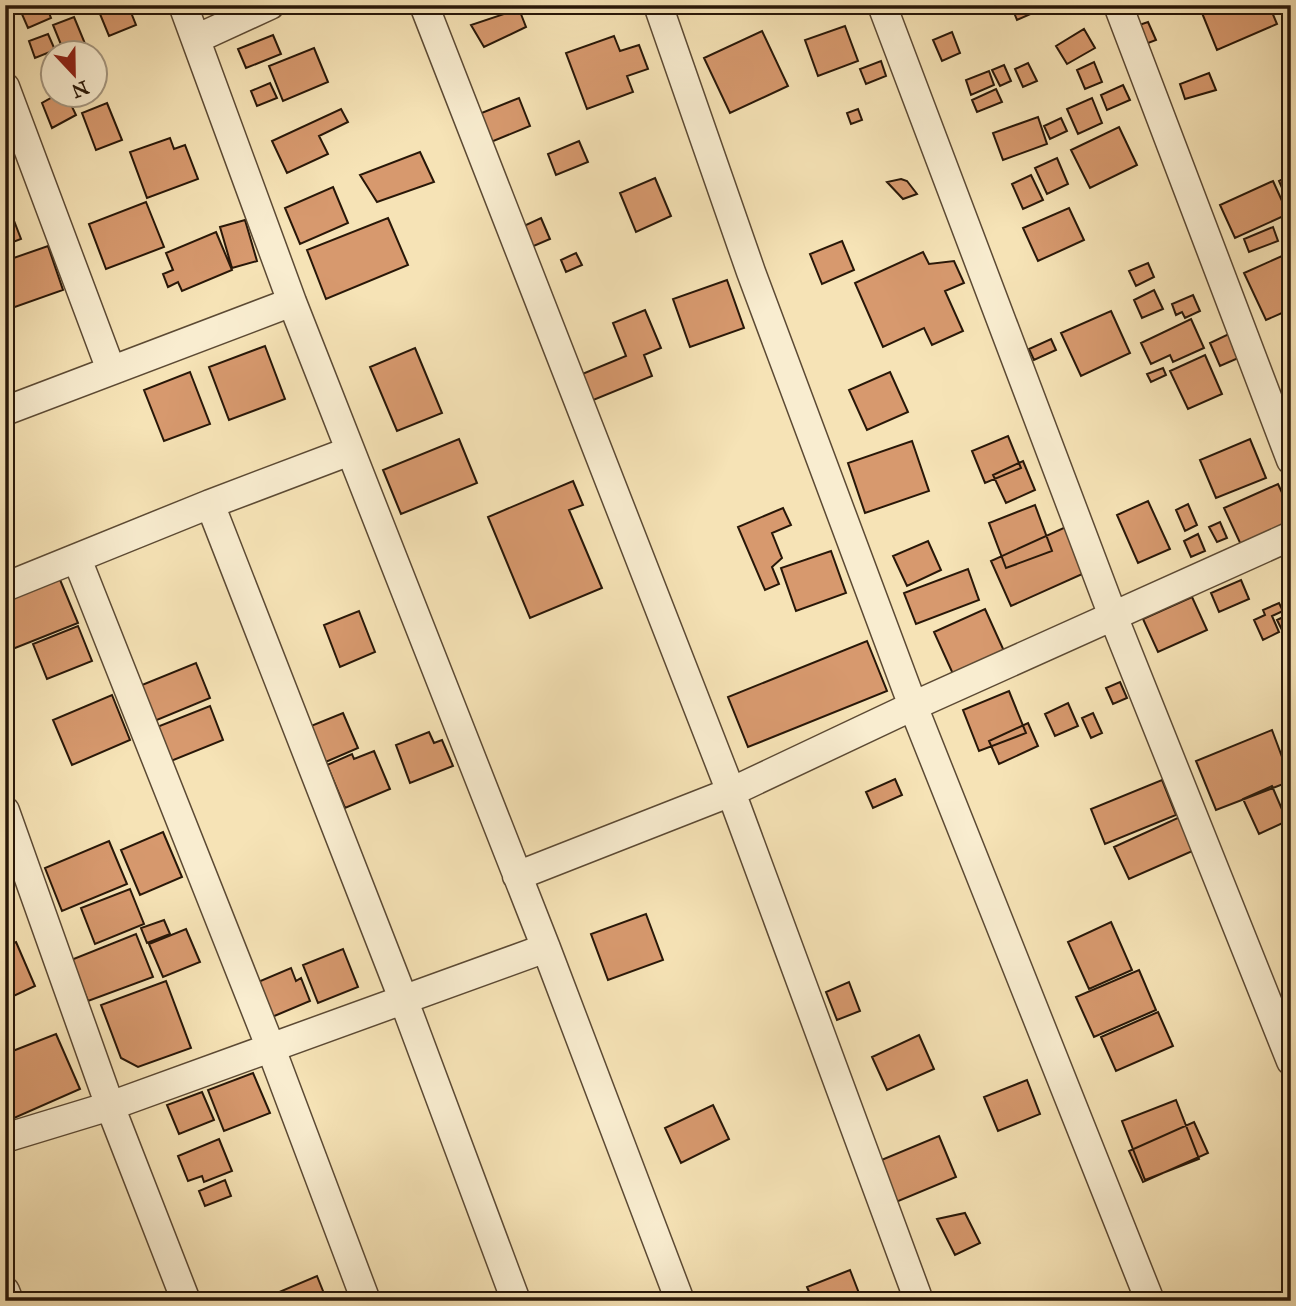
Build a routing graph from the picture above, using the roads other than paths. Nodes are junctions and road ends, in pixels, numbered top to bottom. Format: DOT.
graph roads {
  1 [pos="183,5"];
  2 [pos="271,5"];
  3 [pos="424,5"];
  4 [pos="658,5"];
  5 [pos="882,5"];
  6 [pos="1118,5"];
  7 [pos="196,38"];
  8 [pos="5,88"];
  9 [pos="292,302"];
  10 [pos="111,370"];
  11 [pos="5,411"];
  12 [pos="350,452"];
  13 [pos="1291,460"];
  14 [pos="210,504"];
  15 [pos="1291,536"];
  16 [pos="77,559"];
  17 [pos="5,587"];
  18 [pos="1113,616"];
  19 [pos="914,706"];
  20 [pos="731,792"];
  21 [pos="5,811"];
  22 [pos="12,848"];
  23 [pos="517,876"];
  24 [pos="546,948"];
  25 [pos="404,1001"];
  26 [pos="270,1046"];
  27 [pos="1291,1061"];
  28 [pos="110,1105"];
  29 [pos="5,1138"];
  30 [pos="5,1291"];
  31 [pos="9,1301"];
  32 [pos="186,1301"];
  33 [pos="366,1301"];
  34 [pos="516,1301"];
  35 [pos="680,1301"];
  36 [pos="919,1301"];
  37 [pos="1150,1301"];
  1 -- 7 [label="street"];
  2 -- 7 [label="street"];
  3 -- 20 [label="street"];
  4 -- 19 [label="street"];
  5 -- 18 [label="street"];
  6 -- 13 [label="street"];
  7 -- 9 [label="street"];
  8 -- 10 [label="street"];
  9 -- 10 [label="street"];
  9 -- 12 [label="street"];
  10 -- 11 [label="street"];
  12 -- 14 [label="street"];
  12 -- 23 [label="street"];
  14 -- 16 [label="street"];
  14 -- 25 [label="street"];
  15 -- 18 [label="street"];
  16 -- 17 [label="street"];
  16 -- 26 [label="street"];
  18 -- 19 [label="street"];
  18 -- 27 [label="street"];
  19 -- 20 [label="street"];
  19 -- 37 [label="street"];
  20 -- 23 [label="street"];
  20 -- 36 [label="street"];
  21 -- 22 [label="street"];
  22 -- 28 [label="street"];
  23 -- 24 [label="street"];
  24 -- 25 [label="street"];
  24 -- 35 [label="street"];
  25 -- 26 [label="street"];
  25 -- 34 [label="street"];
  26 -- 28 [label="street"];
  26 -- 33 [label="street"];
  28 -- 29 [label="street"];
  28 -- 32 [label="street"];
  30 -- 31 [label="street"];
}
